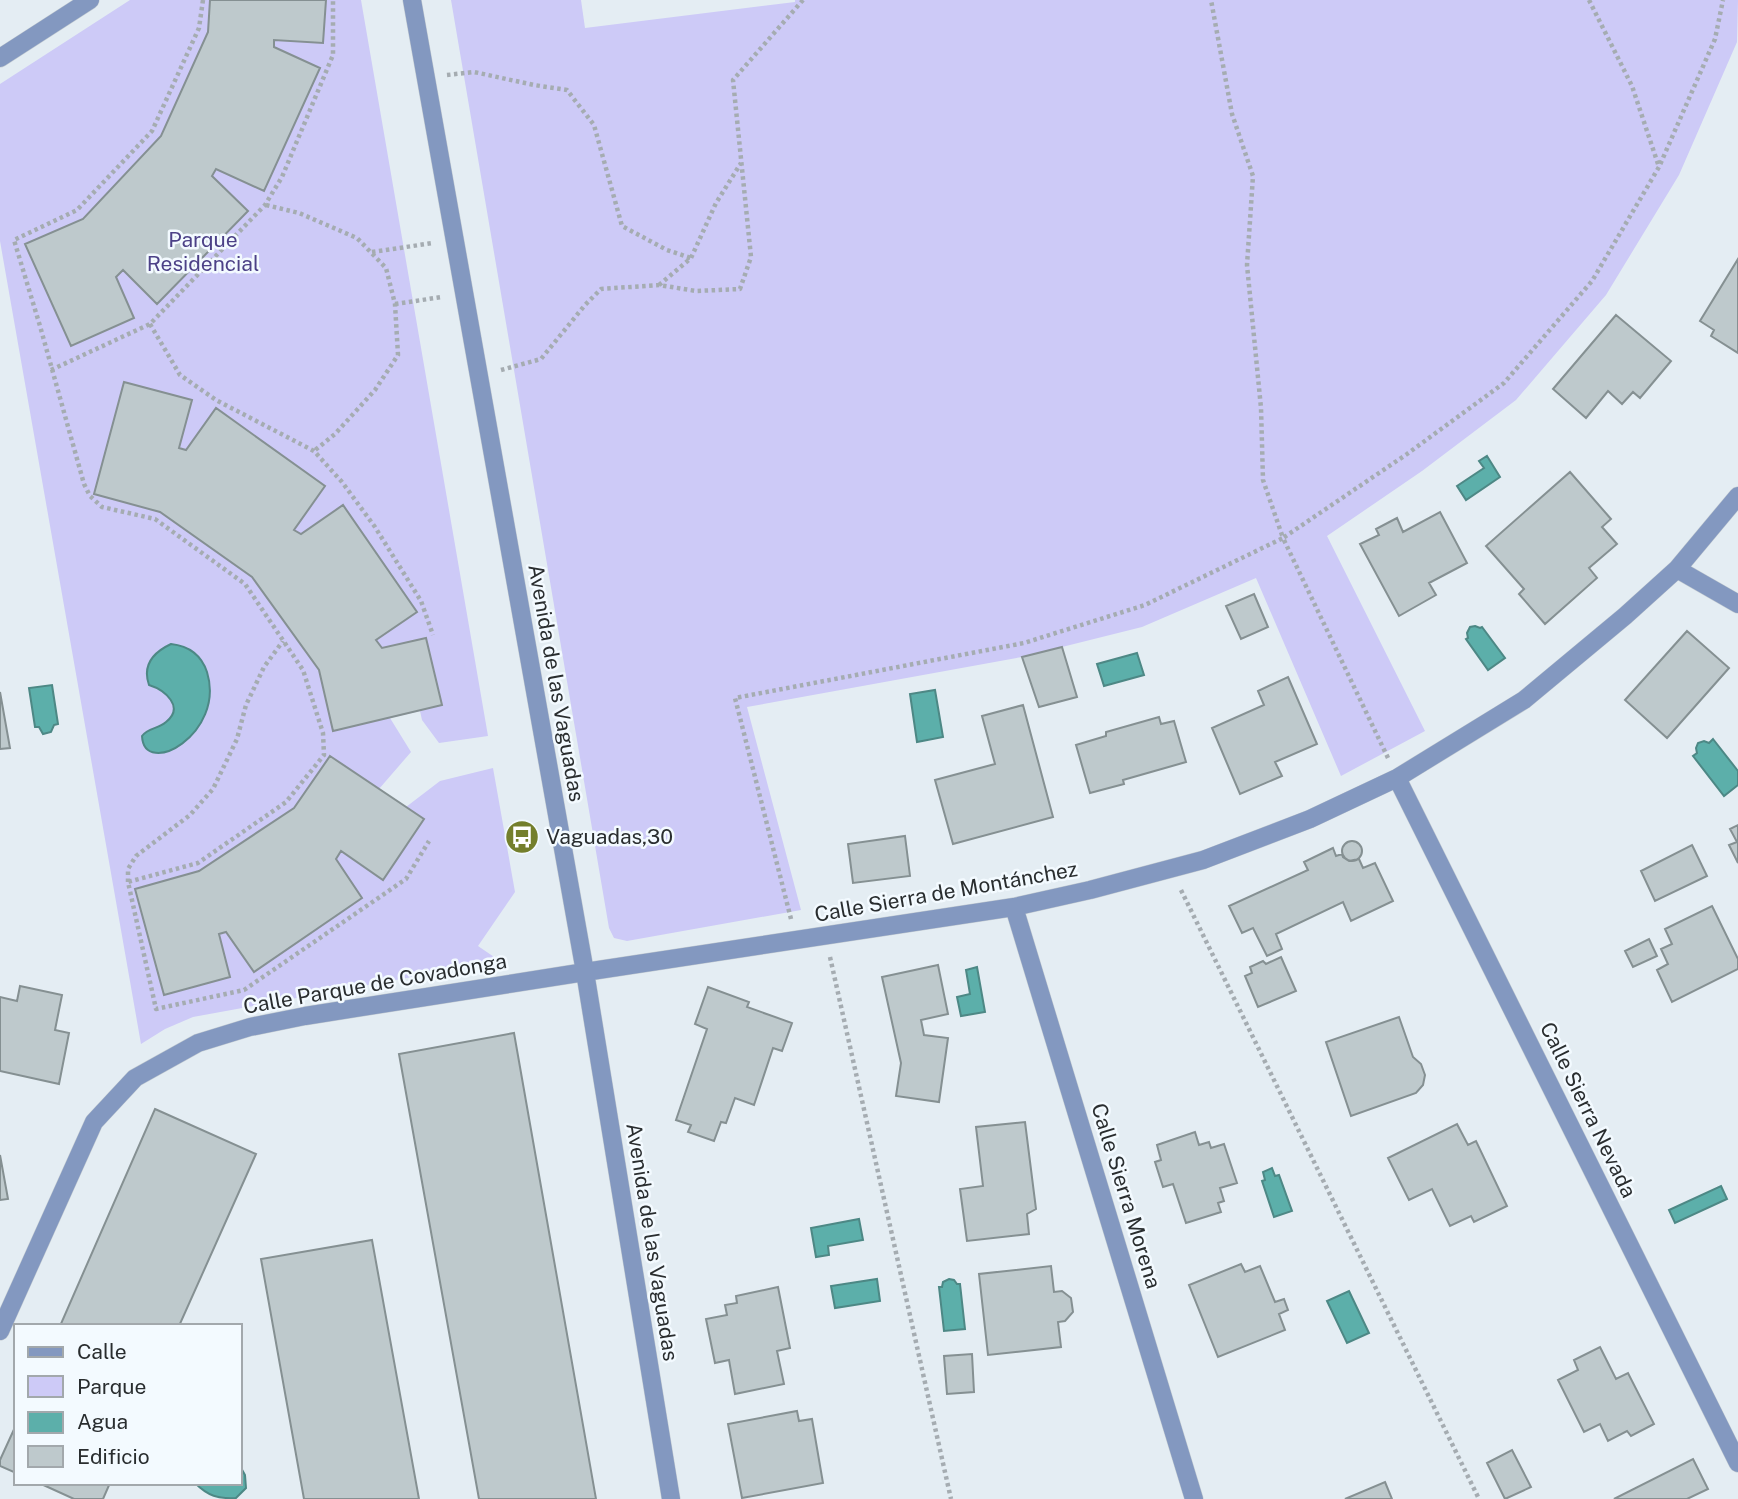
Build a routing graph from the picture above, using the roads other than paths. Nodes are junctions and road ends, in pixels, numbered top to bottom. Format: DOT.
graph roads {
  1 [pos="90,0"];
  2 [pos="412,0"];
  3 [pos="0,58"];
  4 [pos="1738,496"];
  5 [pos="1677,569"];
  6 [pos="1738,604"];
  7 [pos="1397,778"];
  8 [pos="1014,907"];
  9 [pos="585,972"];
  10 [pos="0,1331"];
  11 [pos="1738,1463"];
  12 [pos="671,1499"];
  13 [pos="1194,1499"];
  1 -- 3 [label="street"];
  2 -- 9 [label="street, Avenida de las Vaguadas"];
  4 -- 5 [label="street, Calle Sierra de Montánchez"];
  5 -- 6 [label="street"];
  5 -- 7 [label="street, Calle Sierra de Montánchez"];
  7 -- 8 [label="street, Calle Sierra de Montánchez"];
  7 -- 11 [label="street, Calle Sierra Nevada"];
  8 -- 9 [label="street, Calle Sierra de Montánchez"];
  8 -- 13 [label="street, Calle Sierra Morena"];
  9 -- 10 [label="street, Calle Parque de Covadonga"];
  9 -- 12 [label="street, Avenida de las Vaguadas"];
}
